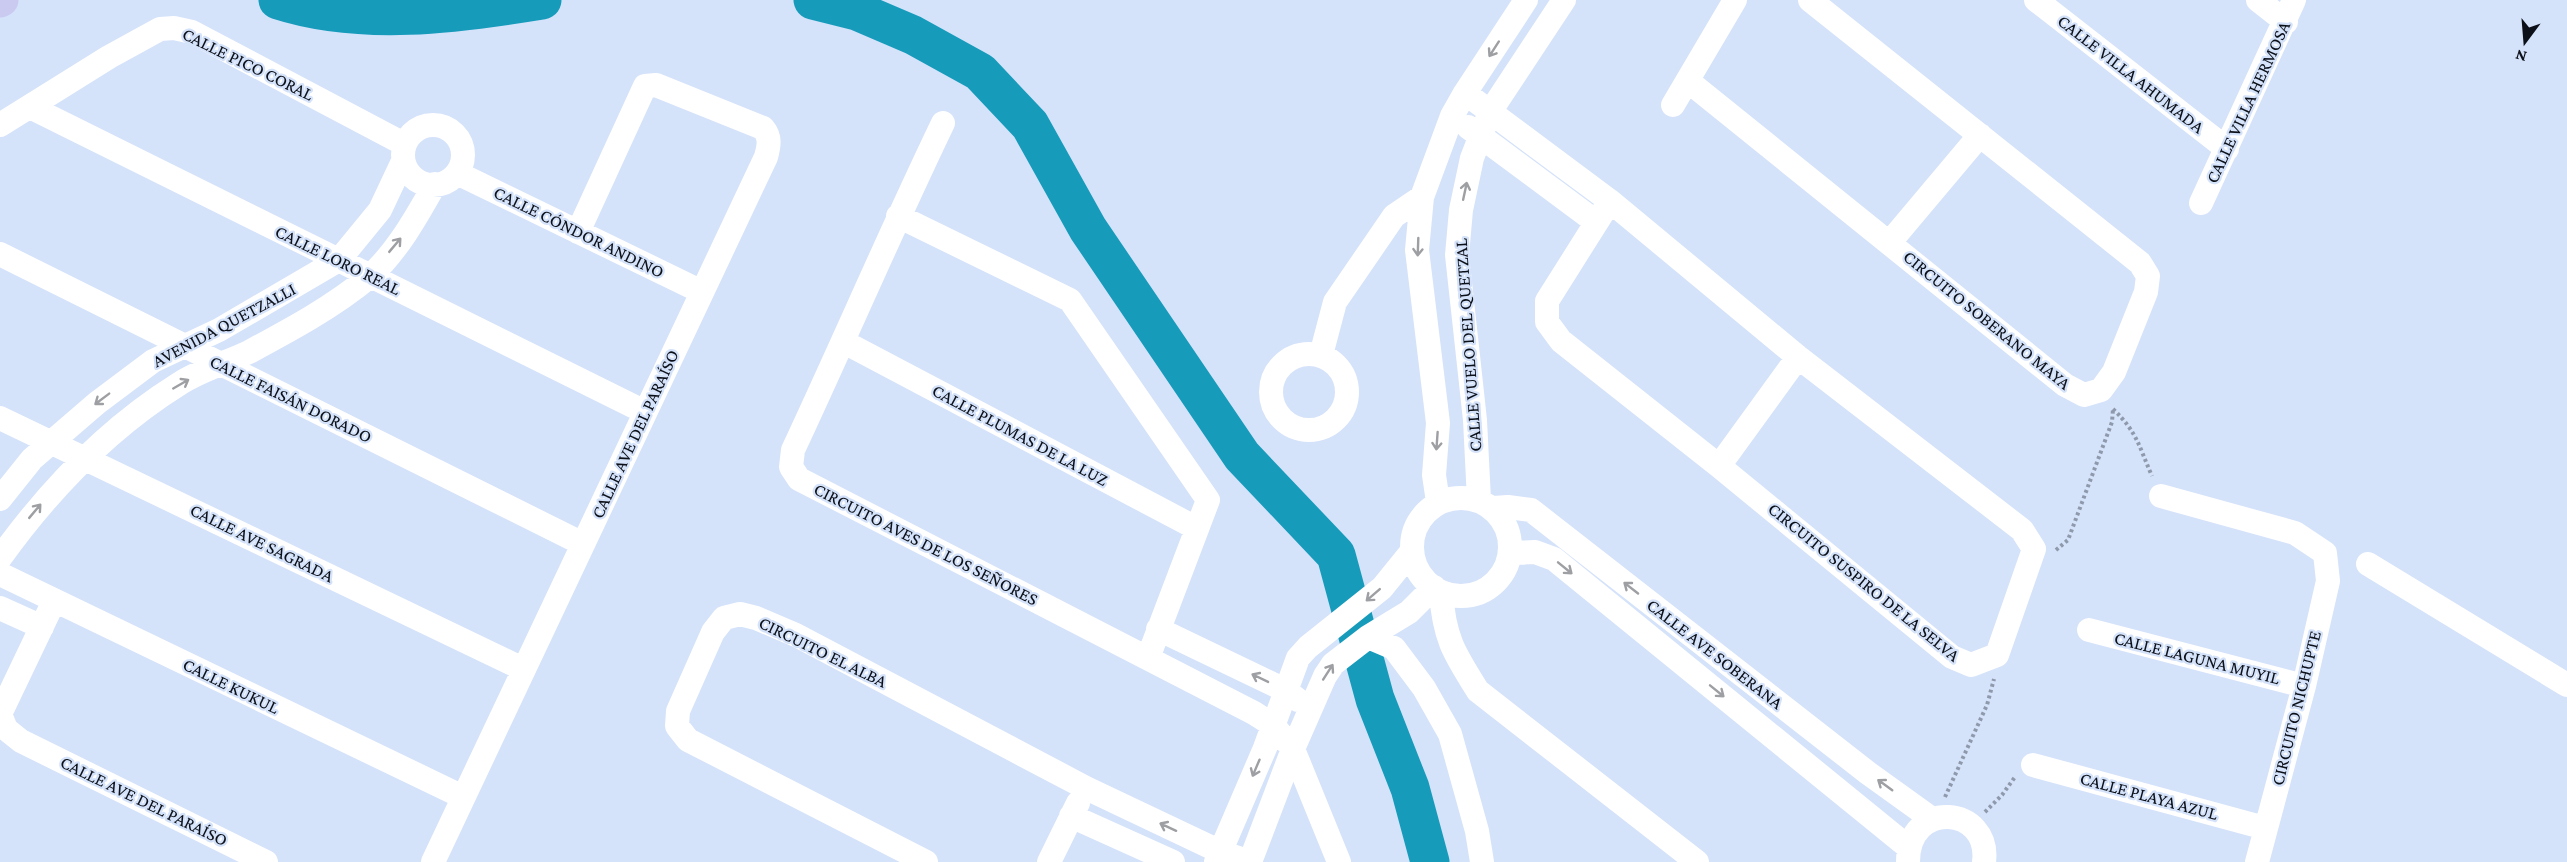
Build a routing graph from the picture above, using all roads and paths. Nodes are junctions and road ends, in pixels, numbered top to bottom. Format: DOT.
graph roads {
  1 [pos="1526,0"];
  2 [pos="1564,0"];
  3 [pos="1735,0"];
  4 [pos="1810,0"];
  5 [pos="2036,0"];
  6 [pos="2258,0"];
  7 [pos="2290,11"];
  8 [pos="1688,81"];
  9 [pos="1465,93"];
  10 [pos="1674,105"];
  11 [pos="30,107"];
  12 [pos="1490,112"];
  13 [pos="1452,116"];
  14 [pos="943,123"];
  15 [pos="0,125"];
  16 [pos="1480,134"];
  17 [pos="1980,135"];
  18 [pos="2227,149"];
  19 [pos="404,152"];
  20 [pos="457,172"];
  21 [pos="435,184"];
  22 [pos="1422,197"];
  23 [pos="1610,201"];
  24 [pos="2201,203"];
  25 [pos="898,216"];
  26 [pos="1596,222"];
  27 [pos="578,232"];
  28 [pos="1890,242"];
  29 [pos="0,254"];
  30 [pos="339,260"];
  31 [pos="370,276"];
  32 [pos="702,292"];
  33 [pos="844,342"];
  34 [pos="185,346"];
  35 [pos="1321,355"];
  36 [pos="1798,357"];
  37 [pos="222,364"];
  38 [pos="2107,399"];
  39 [pos="645,412"];
  40 [pos="0,418"];
  41 [pos="51,442"];
  42 [pos="85,458"];
  43 [pos="1719,465"];
  44 [pos="2161,496"];
  45 [pos="0,499"];
  46 [pos="1438,502"];
  47 [pos="1486,504"];
  48 [pos="1196,528"];
  49 [pos="583,544"];
  50 [pos="2034,549"];
  51 [pos="1412,551"];
  52 [pos="1511,553"];
  53 [pos="0,558"];
  54 [pos="2368,564"];
  55 [pos="0,574"];
  56 [pos="1438,590"];
  57 [pos="54,601"];
  58 [pos="0,608"];
  59 [pos="42,627"];
  60 [pos="1158,629"];
  61 [pos="2089,630"];
  62 [pos="1368,637"];
  63 [pos="1997,655"];
  64 [pos="1148,658"];
  65 [pos="523,669"];
  66 [pos="2567,685"];
  67 [pos="2304,686"];
  68 [pos="1285,690"];
  69 [pos="1309,709"];
  70 [pos="1273,725"];
  71 [pos="1293,749"];
  72 [pos="2033,765"];
  73 [pos="1086,788"];
  74 [pos="463,797"];
  75 [pos="1071,816"];
  76 [pos="1932,819"];
  77 [pos="1960,819"];
  78 [pos="2265,828"];
  79 [pos="1908,854"];
  80 [pos="1219,857"];
  81 [pos="266,862"];
  82 [pos="432,862"];
  83 [pos="926,862"];
  84 [pos="1049,862"];
  85 [pos="1173,862"];
  86 [pos="1250,862"];
  87 [pos="1339,862"];
  88 [pos="1482,862"];
  89 [pos="1697,862"];
  90 [pos="1984,862"];
  91 [pos="2257,862"];
  1 -- 9 [label="street, CALLE VUELO DEL QUETZAL, one-way"];
  2 -- 12 [label="street, CALLE VUELO DEL QUETZAL"];
  3 -- 8 [label="street"];
  4 -- 17 [label="street"];
  5 -- 18 [label="street, CALLE VILLA AHUMADA"];
  6 -- 7 [label="street"];
  7 -- 18 [label="street, CALLE VILLA HERMOSA"];
  8 -- 10 [label="street"];
  8 -- 28 [label="street, CIRCUITO SOBERANO MAYA"];
  9 -- 12 [label="street"];
  9 -- 13 [label="street, CALLE VUELO DEL QUETZAL"];
  11 -- 15 [label="street, CALLE PICO CORAL"];
  11 -- 19 [label="street, CALLE PICO CORAL"];
  11 -- 30 [label="street, CALLE LORO REAL"];
  12 -- 16 [label="street, CALLE VUELO DEL QUETZAL"];
  12 -- 23 [label="street"];
  13 -- 16 [label="street"];
  13 -- 22 [label="street, CALLE VUELO DEL QUETZAL"];
  14 -- 25 [label="street, CIRCUITO AVES DE LOS SEÑORES"];
  16 -- 26 [label="street"];
  47 -- 16 [label="street, CALLE VUELO DEL QUETZAL, one-way"];
  17 -- 28 [label="street, CIRCUITO SOBERANO MAYA"];
  17 -- 38 [label="street"];
  18 -- 24 [label="street, CALLE VILLA HERMOSA"];
  19 -- 20 [label="street"];
  19 -- 21 [label="street"];
  19 -- 30 [label="street, AVENIDA QUETZALLI"];
  20 -- 21 [label="street"];
  20 -- 27 [label="street, CALLE CÓNDOR ANDINO"];
  31 -- 21 [label="street, AVENIDA QUETZALLI, one-way"];
  22 -- 35 [label="street"];
  22 -- 46 [label="street, CALLE VUELO DEL QUETZAL, one-way"];
  23 -- 26 [label="street, CIRCUITO SUSPIRO DE LA SELVA"];
  23 -- 36 [label="street"];
  25 -- 33 [label="street, CIRCUITO AVES DE LOS SEÑORES"];
  25 -- 48 [label="street"];
  26 -- 43 [label="street, CIRCUITO SUSPIRO DE LA SELVA"];
  27 -- 32 [label="street, CALLE CÓNDOR ANDINO"];
  27 -- 32 [label="street, CALLE AVE DEL PARAÍSO"];
  28 -- 38 [label="street, CIRCUITO SOBERANO MAYA"];
  29 -- 34 [label="street, CALLE FAISÁN DORADO"];
  30 -- 31 [label="street, CALLE LORO REAL"];
  30 -- 34 [label="street, AVENIDA QUETZALLI"];
  31 -- 37 [label="street, AVENIDA QUETZALLI"];
  31 -- 39 [label="street, CALLE LORO REAL"];
  32 -- 39 [label="street, CALLE AVE DEL PARAÍSO"];
  33 -- 48 [label="street, CALLE PLUMAS DE LA LUZ"];
  33 -- 64 [label="street, CIRCUITO AVES DE LOS SEÑORES"];
  34 -- 37 [label="street, CALLE FAISÁN DORADO"];
  34 -- 41 [label="street, AVENIDA QUETZALLI, one-way"];
  36 -- 43 [label="street"];
  36 -- 50 [label="street"];
  42 -- 37 [label="street, AVENIDA QUETZALLI, one-way"];
  37 -- 49 [label="street, CALLE FAISÁN DORADO"];
  38 -- 44 [label="path"];
  38 -- 50 [label="path"];
  39 -- 49 [label="street, CALLE AVE DEL PARAÍSO"];
  40 -- 41 [label="street, CALLE AVE SAGRADA"];
  41 -- 42 [label="street, CALLE AVE SAGRADA"];
  41 -- 45 [label="street, AVENIDA QUETZALLI"];
  53 -- 42 [label="street, AVENIDA QUETZALLI, one-way"];
  42 -- 65 [label="street, CALLE AVE SAGRADA"];
  43 -- 63 [label="street, CIRCUITO SUSPIRO DE LA SELVA"];
  44 -- 67 [label="street, CIRCUITO NICHUPTE"];
  46 -- 47 [label="street"];
  46 -- 51 [label="street"];
  47 -- 52 [label="street"];
  76 -- 47 [label="street, CALLE AVE SOBERANA, one-way"];
  48 -- 60 [label="street"];
  49 -- 65 [label="street, CALLE AVE DEL PARAÍSO"];
  50 -- 63 [label="street"];
  51 -- 56 [label="street"];
  51 -- 68 [label="street, one-way"];
  52 -- 56 [label="street"];
  52 -- 79 [label="street, CALLE AVE SOBERANA, one-way"];
  54 -- 66 [label="street"];
  55 -- 57 [label="street, CALLE KUKUL"];
  56 -- 62 [label="street"];
  56 -- 89 [label="street"];
  57 -- 59 [label="street"];
  57 -- 74 [label="street, CALLE KUKUL"];
  58 -- 59 [label="street"];
  59 -- 81 [label="street, CALLE AVE DEL PARAÍSO"];
  60 -- 64 [label="street"];
  68 -- 60 [label="street, one-way"];
  61 -- 67 [label="street, CALLE LAGUNA MUYIL"];
  69 -- 62 [label="street, one-way"];
  62 -- 88 [label="street"];
  63 -- 76 [label="path"];
  64 -- 70 [label="street, CIRCUITO AVES DE LOS SEÑORES"];
  65 -- 74 [label="street, CALLE AVE DEL PARAÍSO"];
  67 -- 78 [label="street, CIRCUITO NICHUPTE"];
  68 -- 69 [label="street"];
  68 -- 70 [label="street"];
  69 -- 71 [label="street"];
  70 -- 71 [label="street, CIRCUITO AVES DE LOS SEÑORES"];
  70 -- 80 [label="street, one-way"];
  71 -- 86 [label="street"];
  71 -- 87 [label="street, CIRCUITO AVES DE LOS SEÑORES"];
  72 -- 77 [label="path"];
  72 -- 78 [label="street, CALLE PLAYA AZUL"];
  73 -- 75 [label="street"];
  80 -- 73 [label="street, CIRCUITO EL ALBA, one-way"];
  73 -- 83 [label="street, CIRCUITO EL ALBA"];
  74 -- 82 [label="street, CALLE AVE DEL PARAÍSO"];
  75 -- 84 [label="street"];
  75 -- 85 [label="street"];
  76 -- 77 [label="street"];
  76 -- 79 [label="street"];
  77 -- 90 [label="street"];
  78 -- 91 [label="street, CIRCUITO NICHUPTE"];
  80 -- 86 [label="street, CIRCUITO EL ALBA"];
}
